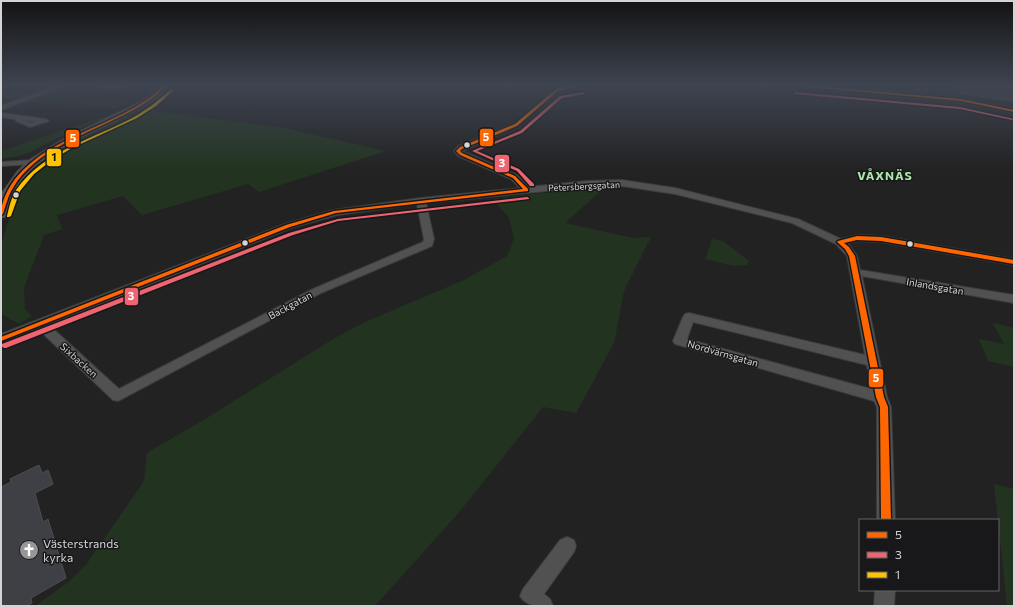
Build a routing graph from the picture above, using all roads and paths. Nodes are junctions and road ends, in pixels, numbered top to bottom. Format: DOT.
graph roads {
  1 [pos="126,113"];
  2 [pos="1,115"];
  3 [pos="23,118"];
  4 [pos="516,125"];
  5 [pos="26,163"];
  6 [pos="1,164"];
  7 [pos="5,176"];
  8 [pos="526,190"];
  9 [pos="421,201"];
  10 [pos="1,214"];
  11 [pos="840,242"];
  12 [pos="1014,262"];
  13 [pos="855,272"];
  14 [pos="1014,299"];
  15 [pos="40,323"];
  16 [pos="1,339"];
  17 [pos="873,362"];
  18 [pos="118,396"];
  19 [pos="880,397"];
  20 [pos="886,519"];
  21 [pos="567,546"];
  22 [pos="885,591"];
  23 [pos="543,606"];
  24 [pos="884,606"];
  1 -- 5 [label="street"];
  2 -- 3 [label="street"];
  4 -- 8 [label="street"];
  5 -- 6 [label="street"];
  5 -- 7 [label="street"];
  5 -- 10 [label="street"];
  8 -- 9 [label="street, Petersbergsgatan"];
  8 -- 11 [label="street, Petersbergsgatan"];
  9 -- 15 [label="street, Petersbergsgatan"];
  9 -- 18 [label="street, Backgatan"];
  11 -- 12 [label="street"];
  11 -- 13 [label="street"];
  13 -- 14 [label="street, Inlandsgatan"];
  13 -- 17 [label="street"];
  15 -- 16 [label="street, Petersbergsgatan"];
  15 -- 18 [label="street, Sixbacken"];
  17 -- 19 [label="street"];
  17 -- 19 [label="street, Nordvärnsgatan"];
  19 -- 20 [label="street"];
  21 -- 23 [label="street"];
  22 -- 24 [label="street"];
}
